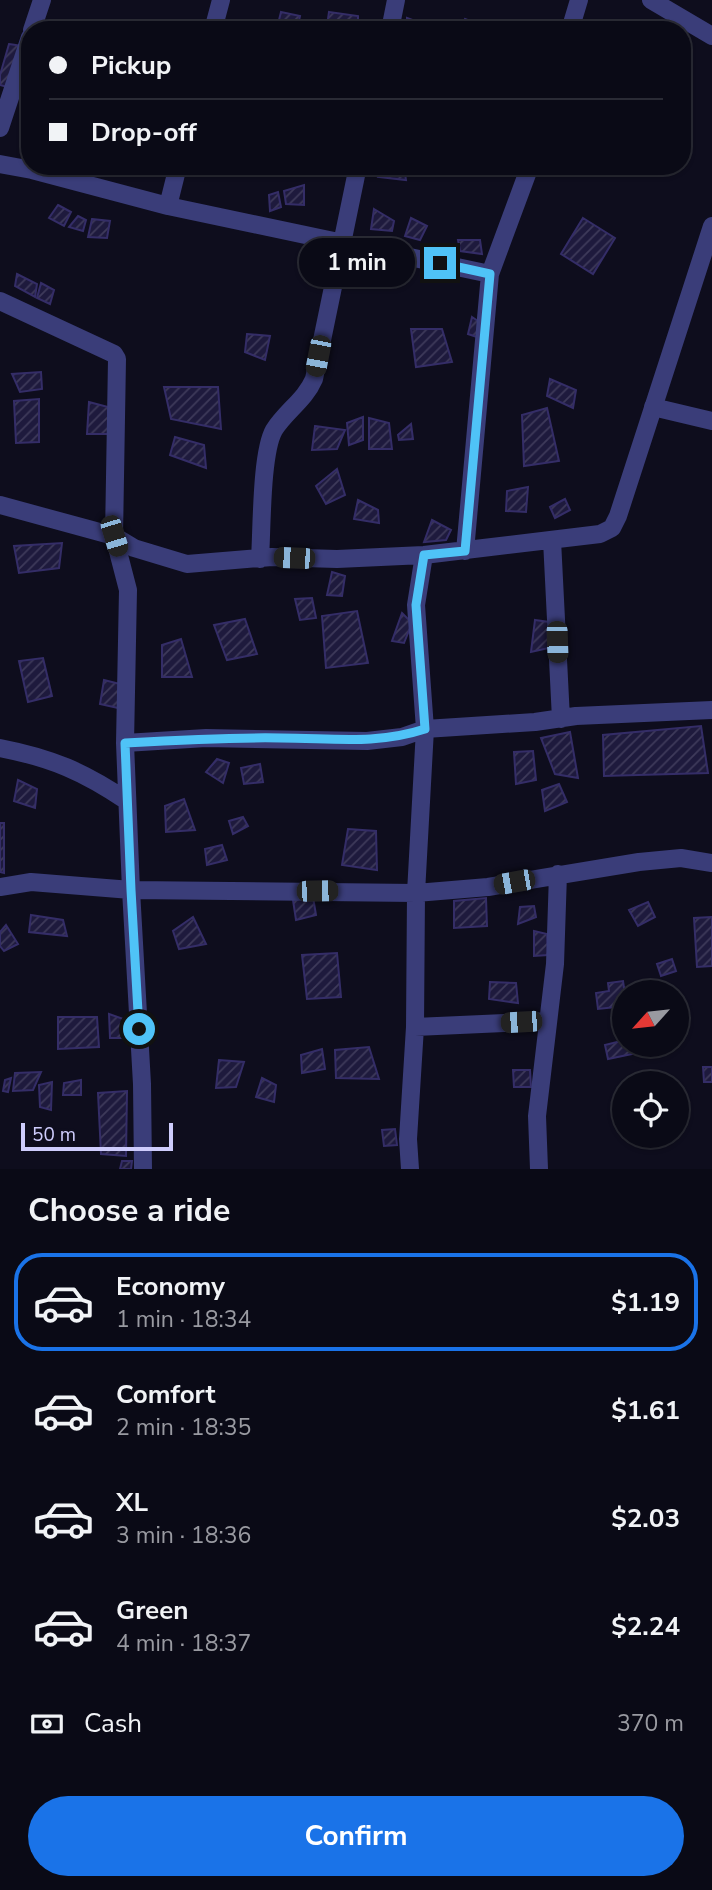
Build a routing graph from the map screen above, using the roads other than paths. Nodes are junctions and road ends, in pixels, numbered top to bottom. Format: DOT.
graph roads {
  1 [pos="42,0"];
  2 [pos="221,0"];
  3 [pos="397,0"];
  4 [pos="579,0"];
  5 [pos="652,0"];
  6 [pos="35,21"];
  7 [pos="215,21"];
  8 [pos="392,21"];
  9 [pos="573,21"];
  10 [pos="687,21"];
  11 [pos="691,23"];
  12 [pos="712,36"];
  13 [pos="21,64"];
  14 [pos="0,128"];
  15 [pos="0,164"];
  16 [pos="21,168"];
  17 [pos="51,175"];
  18 [pos="176,175"];
  19 [pos="356,175"];
  20 [pos="527,175"];
  21 [pos="168,206"];
  22 [pos="712,226"];
  23 [pos="341,242"];
  24 [pos="490,274"];
  25 [pos="0,301"];
  26 [pos="653,407"];
  27 [pos="712,421"];
  28 [pos="0,505"];
  29 [pos="114,536"];
  30 [pos="552,540"];
  31 [pos="465,551"];
  32 [pos="424,555"];
  33 [pos="260,559"];
  34 [pos="712,710"];
  35 [pos="561,719"];
  36 [pos="425,729"];
  37 [pos="125,743"];
  38 [pos="0,748"];
  39 [pos="127,802"];
  40 [pos="712,863"];
  41 [pos="558,874"];
  42 [pos="0,887"];
  43 [pos="131,890"];
  44 [pos="416,893"];
  45 [pos="547,1021"];
  46 [pos="415,1027"];
  47 [pos="143,1169"];
  48 [pos="410,1169"];
  49 [pos="539,1169"];
  1 -- 6 [label="street"];
  2 -- 7 [label="street"];
  3 -- 8 [label="street"];
  4 -- 9 [label="street"];
  5 -- 10 [label="street"];
  11 -- 12 [label="street"];
  13 -- 14 [label="street"];
  15 -- 16 [label="street"];
  17 -- 21 [label="street"];
  18 -- 21 [label="street"];
  19 -- 23 [label="street"];
  20 -- 24 [label="street"];
  21 -- 23 [label="street"];
  22 -- 26 [label="street"];
  23 -- 24 [label="street"];
  23 -- 33 [label="street"];
  24 -- 31 [label="street"];
  25 -- 29 [label="street"];
  26 -- 27 [label="street"];
  26 -- 30 [label="street"];
  28 -- 29 [label="street"];
  29 -- 33 [label="street"];
  29 -- 37 [label="street"];
  30 -- 31 [label="street"];
  30 -- 35 [label="street"];
  31 -- 32 [label="street"];
  32 -- 33 [label="street"];
  32 -- 36 [label="street"];
  34 -- 35 [label="street"];
  35 -- 36 [label="street"];
  36 -- 37 [label="street"];
  36 -- 44 [label="street"];
  37 -- 39 [label="street"];
  38 -- 39 [label="street"];
  39 -- 43 [label="street"];
  40 -- 41 [label="street"];
  41 -- 44 [label="street"];
  41 -- 45 [label="street"];
  42 -- 43 [label="street"];
  43 -- 44 [label="street"];
  43 -- 47 [label="street"];
  44 -- 46 [label="street"];
  45 -- 46 [label="street"];
  45 -- 49 [label="street"];
  46 -- 48 [label="street"];
}
